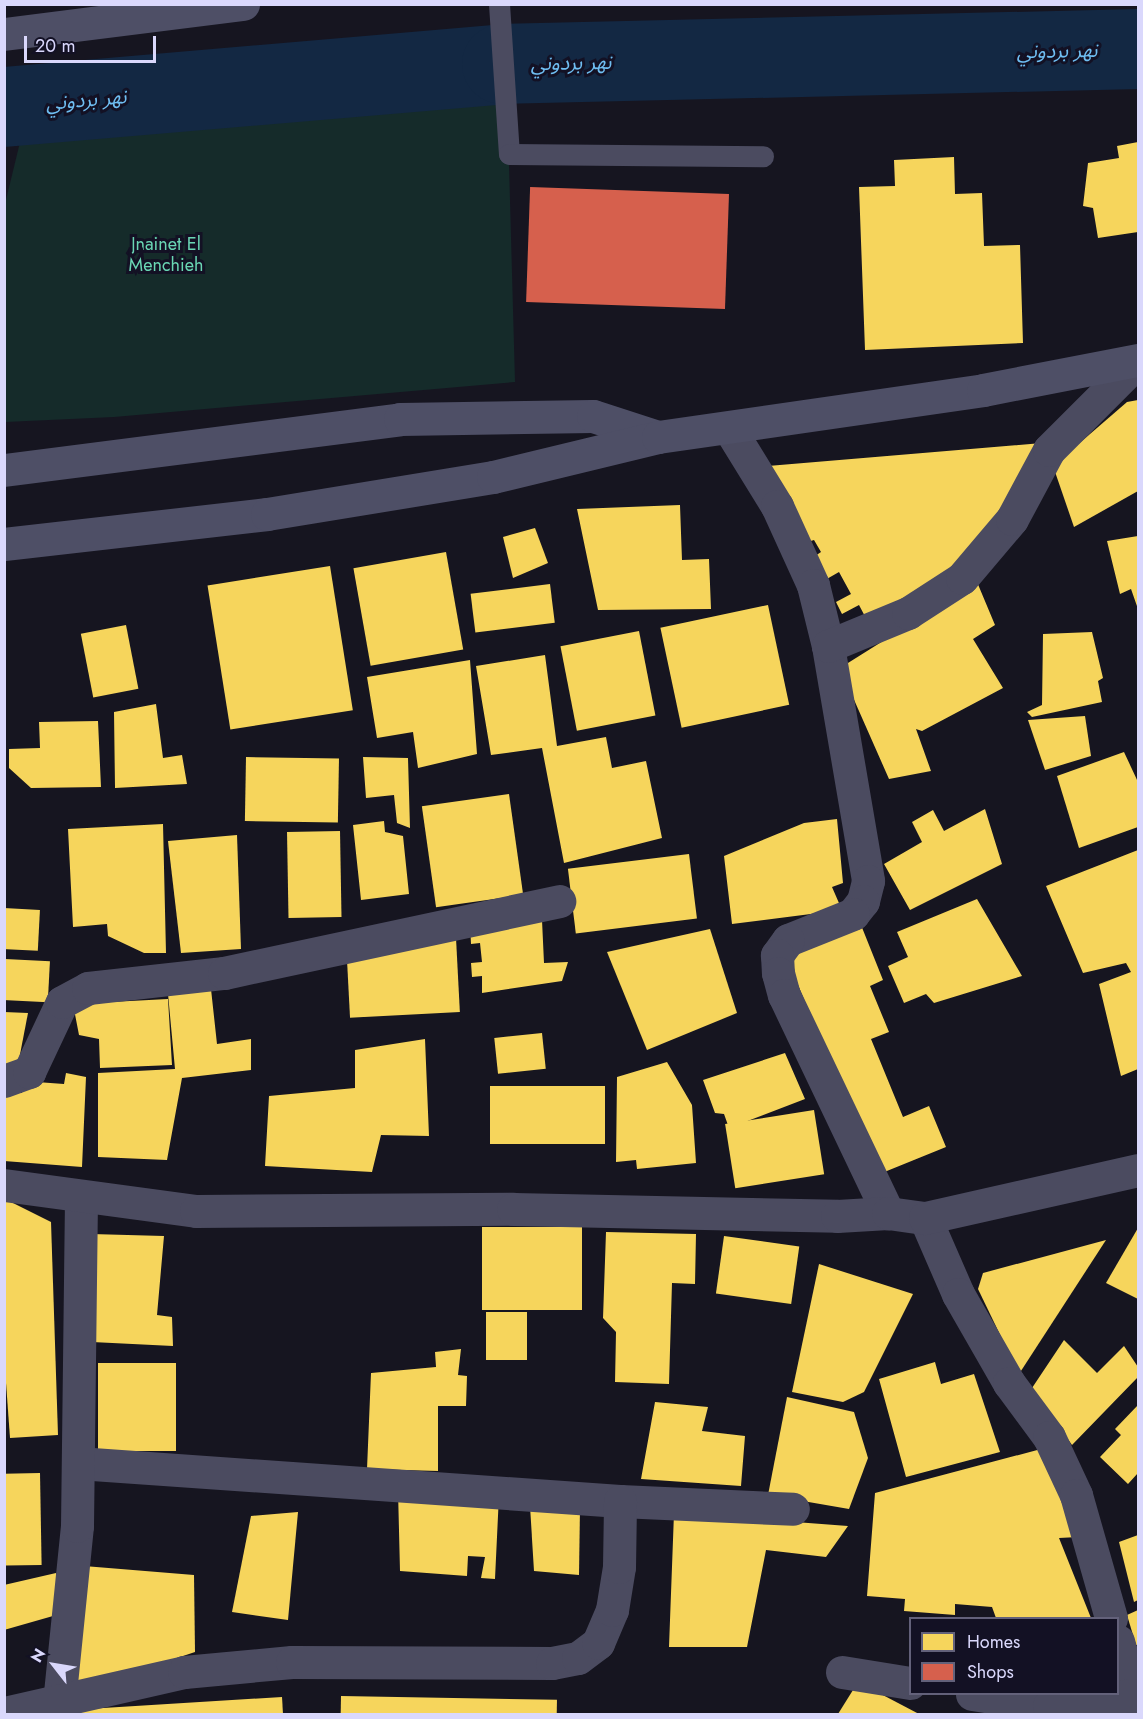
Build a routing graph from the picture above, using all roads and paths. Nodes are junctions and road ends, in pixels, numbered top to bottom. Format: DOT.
graph roads {
  1 [pos="243,4"];
  2 [pos="499,4"];
  3 [pos="4,34"];
  4 [pos="763,156"];
  5 [pos="1138,361"];
  6 [pos="729,428"];
  7 [pos="658,437"];
  8 [pos="4,470"];
  9 [pos="4,544"];
  10 [pos="828,646"];
  11 [pos="559,901"];
  12 [pos="4,1081"];
  13 [pos="1138,1170"];
  14 [pos="4,1185"];
  15 [pos="81,1196"];
  16 [pos="888,1213"];
  17 [pos="925,1218"];
  18 [pos="78,1463"];
  19 [pos="620,1501"];
  20 [pos="793,1509"];
  21 [pos="1111,1617"];
  22 [pos="1119,1645"];
  23 [pos="842,1672"];
  24 [pos="909,1683"];
  25 [pos="978,1695"];
  26 [pos="59,1703"];
  27 [pos="1136,1705"];
  28 [pos="4,1713"];
  1 -- 3 [label="main road"];
  2 -- 4 [label="lane"];
  5 -- 6 [label="main road"];
  5 -- 10 [label="street"];
  6 -- 7 [label="main road"];
  6 -- 10 [label="street"];
  7 -- 8 [label="main road"];
  7 -- 9 [label="main road"];
  10 -- 16 [label="street"];
  11 -- 12 [label="street"];
  13 -- 17 [label="street"];
  14 -- 15 [label="street"];
  15 -- 16 [label="street"];
  15 -- 18 [label="street"];
  16 -- 17 [label="street"];
  17 -- 21 [label="street"];
  18 -- 19 [label="street"];
  18 -- 26 [label="street"];
  19 -- 20 [label="street"];
  19 -- 26 [label="street"];
  22 -- 27 [label="street"];
  23 -- 24 [label="street"];
  25 -- 27 [label="street"];
  26 -- 28 [label="street"];
}
